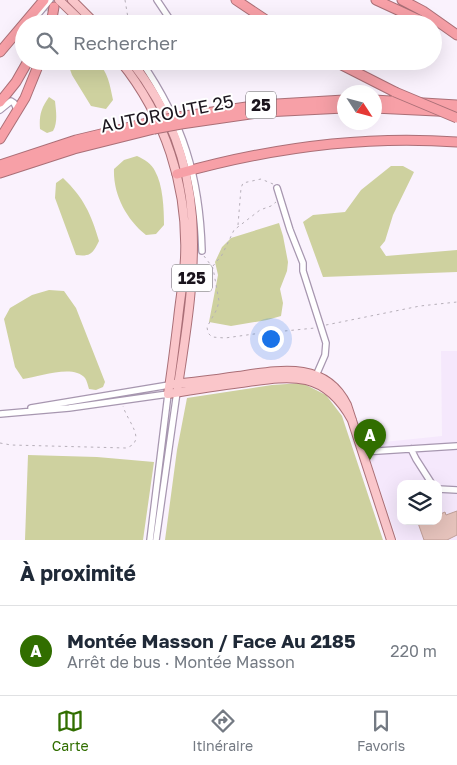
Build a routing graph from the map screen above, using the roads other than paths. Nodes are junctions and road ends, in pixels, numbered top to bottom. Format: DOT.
graph roads {
  1 [pos="44,0"];
  2 [pos="72,0"];
  3 [pos="157,0"];
  4 [pos="236,0"];
  5 [pos="376,0"];
  6 [pos="402,0"];
  7 [pos="54,2"];
  8 [pos="33,15"];
  9 [pos="35,15"];
  10 [pos="52,15"];
  11 [pos="72,15"];
  12 [pos="87,15"];
  13 [pos="168,15"];
  14 [pos="258,15"];
  15 [pos="408,15"];
  16 [pos="428,15"];
  17 [pos="442,25"];
  18 [pos="442,30"];
  19 [pos="15,36"];
  20 [pos="457,36"];
  21 [pos="0,52"];
  22 [pos="23,70"];
  23 [pos="36,70"];
  24 [pos="126,70"];
  25 [pos="138,70"];
  26 [pos="146,70"];
  27 [pos="352,70"];
  28 [pos="337,100"];
  29 [pos="382,100"];
  30 [pos="0,102"];
  31 [pos="457,105"];
  32 [pos="337,108"];
  33 [pos="382,108"];
  34 [pos="0,110"];
  35 [pos="18,111"];
  36 [pos="457,112"];
  37 [pos="457,118"];
  38 [pos="179,120"];
  39 [pos="0,139"];
  40 [pos="457,142"];
  41 [pos="57,150"];
  42 [pos="0,164"];
  43 [pos="185,171"];
  44 [pos="0,173"];
  45 [pos="277,188"];
  46 [pos="202,251"];
  47 [pos="315,379"];
  48 [pos="169,385"];
  49 [pos="177,388"];
  50 [pos="168,394"];
  51 [pos="0,414"];
  52 [pos="457,446"];
  53 [pos="411,449"];
  54 [pos="362,452"];
  55 [pos="429,480"];
  56 [pos="442,489"];
  57 [pos="457,490"];
  58 [pos="150,540"];
  59 [pos="156,540"];
  60 [pos="391,540"];
  1 -- 8 [label="highway"];
  2 -- 12 [label="main road"];
  3 -- 13 [label="street"];
  4 -- 14 [label="highway"];
  5 -- 15 [label="highway"];
  6 -- 16 [label="highway"];
  7 -- 9 [label="street"];
  7 -- 10 [label="highway"];
  7 -- 11 [label="main road"];
  17 -- 20 [label="highway"];
  18 -- 20 [label="highway"];
  19 -- 21 [label="highway"];
  22 -- 30 [label="highway"];
  23 -- 35 [label="highway"];
  24 -- 43 [label="main road, 125"];
  25 -- 43 [label="main road, 125"];
  26 -- 43 [label="street"];
  27 -- 37 [label="highway, bridge"];
  28 -- 38 [label="highway, AUTOROUTE 25 / 25"];
  29 -- 31 [label="highway"];
  32 -- 38 [label="highway, AUTOROUTE 25 / 25"];
  33 -- 36 [label="highway"];
  34 -- 35 [label="street"];
  35 -- 39 [label="highway"];
  38 -- 41 [label="highway, AUTOROUTE 25 / 25, bridge"];
  40 -- 43 [label="highway"];
  41 -- 42 [label="highway, AUTOROUTE 25 / 25"];
  41 -- 44 [label="highway, AUTOROUTE 25 / 25"];
  43 -- 46 [label="street"];
  43 -- 48 [label="main road, 125"];
  43 -- 49 [label="main road, 125"];
  45 -- 47 [label="street"];
  47 -- 49 [label="main road"];
  47 -- 54 [label="main road"];
  48 -- 49 [label="main road"];
  48 -- 50 [label="main road, 125"];
  48 -- 51 [label="street"];
  49 -- 50 [label="main road"];
  49 -- 59 [label="street"];
  50 -- 51 [label="street"];
  50 -- 58 [label="street"];
  52 -- 53 [label="street"];
  53 -- 54 [label="street"];
  53 -- 55 [label="street"];
  54 -- 60 [label="main road"];
  56 -- 57 [label="street"];
}
